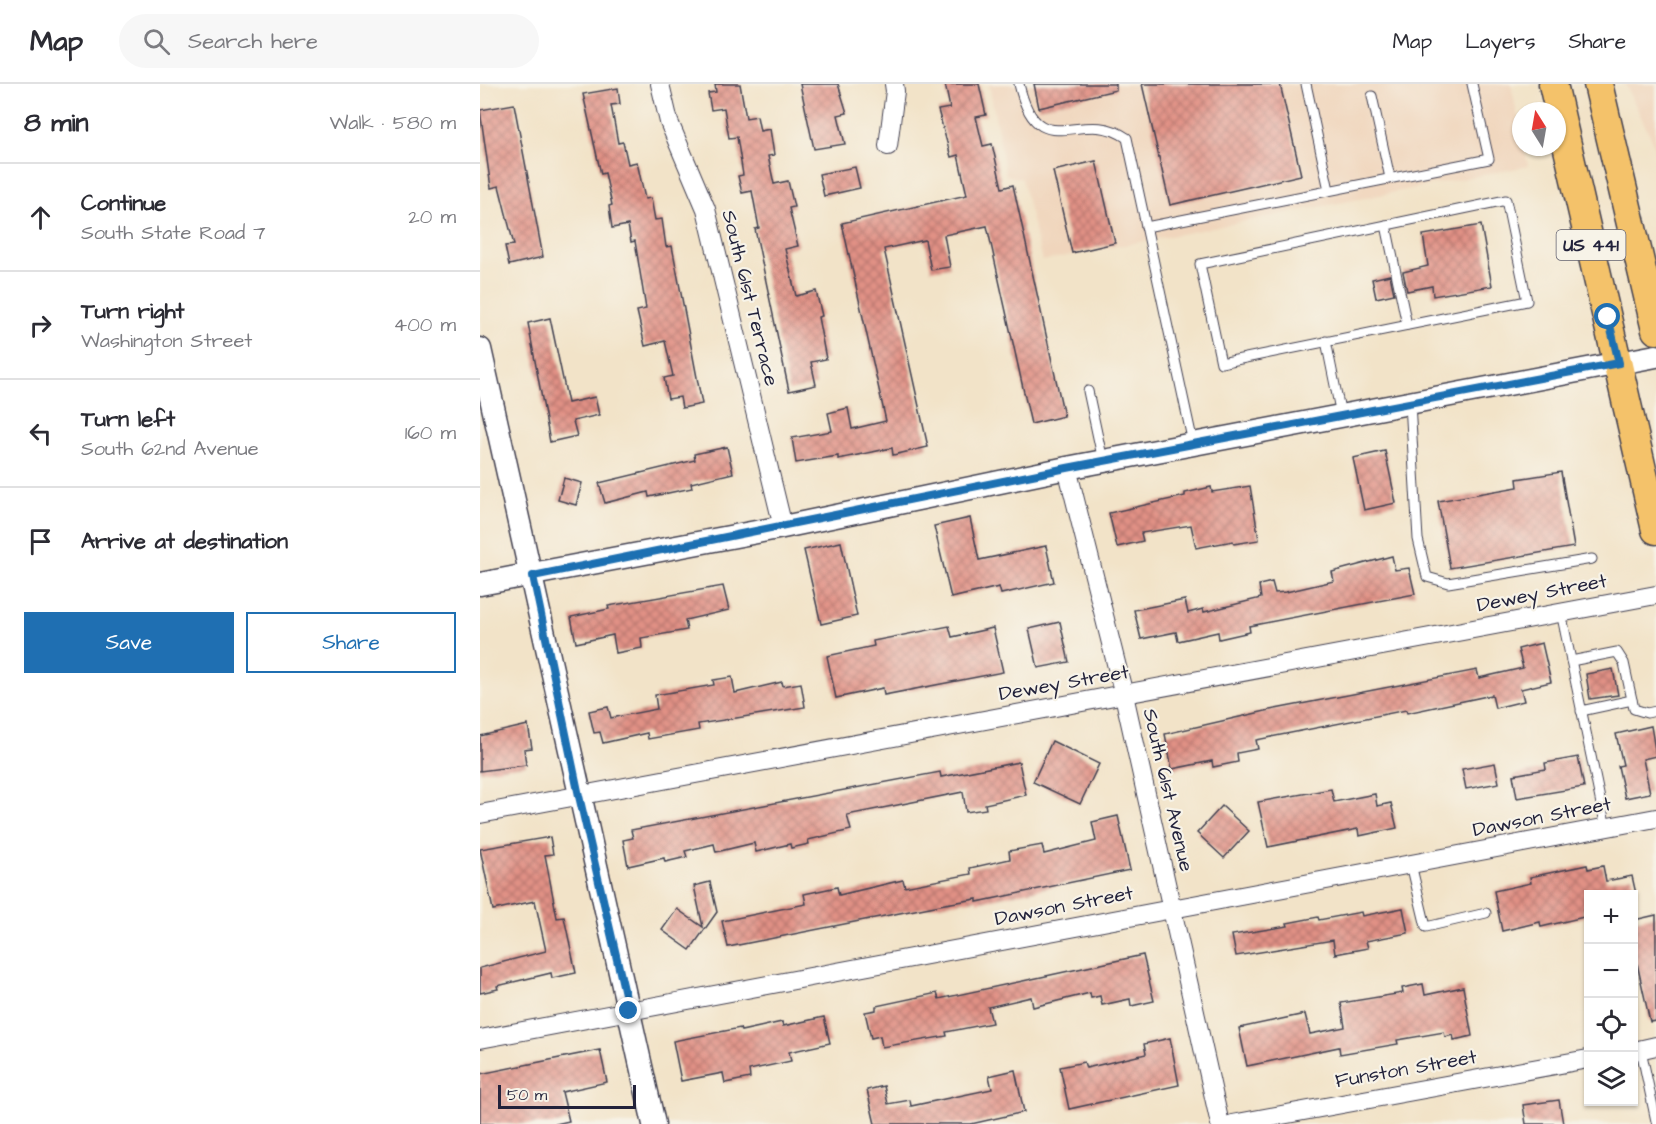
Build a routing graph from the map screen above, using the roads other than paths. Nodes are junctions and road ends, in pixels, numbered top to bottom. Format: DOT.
graph roads {
  1 [pos="660,84"];
  2 [pos="894,84"];
  3 [pos="1019,84"];
  4 [pos="1306,84"];
  5 [pos="1472,84"];
  6 [pos="1553,84"];
  7 [pos="1598,84"];
  8 [pos="1372,96"];
  9 [pos="888,146"];
  10 [pos="1390,178"];
  11 [pos="1329,190"];
  12 [pos="1386,225"];
  13 [pos="1146,227"];
  14 [pos="1407,325"];
  15 [pos="1656,330"];
  16 [pos="1326,341"];
  17 [pos="480,349"];
  18 [pos="1656,356"];
  19 [pos="1619,363"];
  20 [pos="1088,391"];
  21 [pos="1410,403"];
  22 [pos="1341,416"];
  23 [pos="1194,444"];
  24 [pos="1103,461"];
  25 [pos="1067,468"];
  26 [pos="783,527"];
  27 [pos="1656,530"];
  28 [pos="1592,559"];
  29 [pos="533,576"];
  30 [pos="480,584"];
  31 [pos="1656,595"];
  32 [pos="1561,612"];
  33 [pos="1571,661"];
  34 [pos="1124,695"];
  35 [pos="1632,700"];
  36 [pos="1581,711"];
  37 [pos="1656,711"];
  38 [pos="579,796"];
  39 [pos="480,814"];
  40 [pos="1656,818"];
  41 [pos="1606,828"];
  42 [pos="1412,864"];
  43 [pos="1171,909"];
  44 [pos="1486,913"];
  45 [pos="629,1011"];
  46 [pos="480,1039"];
  47 [pos="1644,1049"];
  48 [pos="1584,1060"];
  49 [pos="1656,1121"];
  50 [pos="654,1124"];
  51 [pos="1220,1124"];
  52 [pos="1232,1124"];
  1 -- 26 [label="street, South 61st Terrace"];
  2 -- 9 [label="street"];
  3 -- 13 [label="lane"];
  4 -- 11 [label="lane"];
  5 -- 10 [label="lane"];
  6 -- 19 [label="main road, US 441"];
  7 -- 15 [label="main road, US 441"];
  8 -- 10 [label="lane"];
  10 -- 11 [label="lane"];
  11 -- 13 [label="lane"];
  12 -- 14 [label="lane"];
  12 -- 14 [label="lane"];
  12 -- 16 [label="lane"];
  13 -- 23 [label="lane"];
  14 -- 16 [label="lane"];
  16 -- 22 [label="lane"];
  17 -- 29 [label="street"];
  18 -- 19 [label="street"];
  19 -- 21 [label="street"];
  19 -- 27 [label="main road, US 441"];
  20 -- 24 [label="lane"];
  21 -- 22 [label="street"];
  21 -- 28 [label="lane"];
  22 -- 23 [label="street"];
  23 -- 24 [label="street"];
  24 -- 25 [label="street"];
  25 -- 26 [label="street"];
  25 -- 34 [label="street, South 61st Avenue"];
  26 -- 29 [label="street"];
  29 -- 30 [label="street"];
  29 -- 38 [label="street"];
  31 -- 32 [label="street, Dewey Street"];
  32 -- 33 [label="lane"];
  32 -- 34 [label="street, Dewey Street"];
  33 -- 35 [label="lane"];
  33 -- 36 [label="lane"];
  34 -- 38 [label="street, Dewey Street"];
  34 -- 43 [label="street, South 61st Avenue"];
  35 -- 36 [label="lane"];
  35 -- 37 [label="lane"];
  36 -- 41 [label="lane"];
  38 -- 39 [label="street, Dewey Street"];
  38 -- 45 [label="street"];
  40 -- 41 [label="street, Dawson Street"];
  41 -- 42 [label="street, Dawson Street"];
  42 -- 43 [label="street, Dawson Street"];
  42 -- 44 [label="lane"];
  43 -- 45 [label="street, Dawson Street"];
  43 -- 51 [label="street, South 61st Avenue"];
  45 -- 46 [label="street, Dawson Street"];
  45 -- 50 [label="street"];
  47 -- 49 [label="lane"];
  48 -- 52 [label="street, Funston Street"];
}
